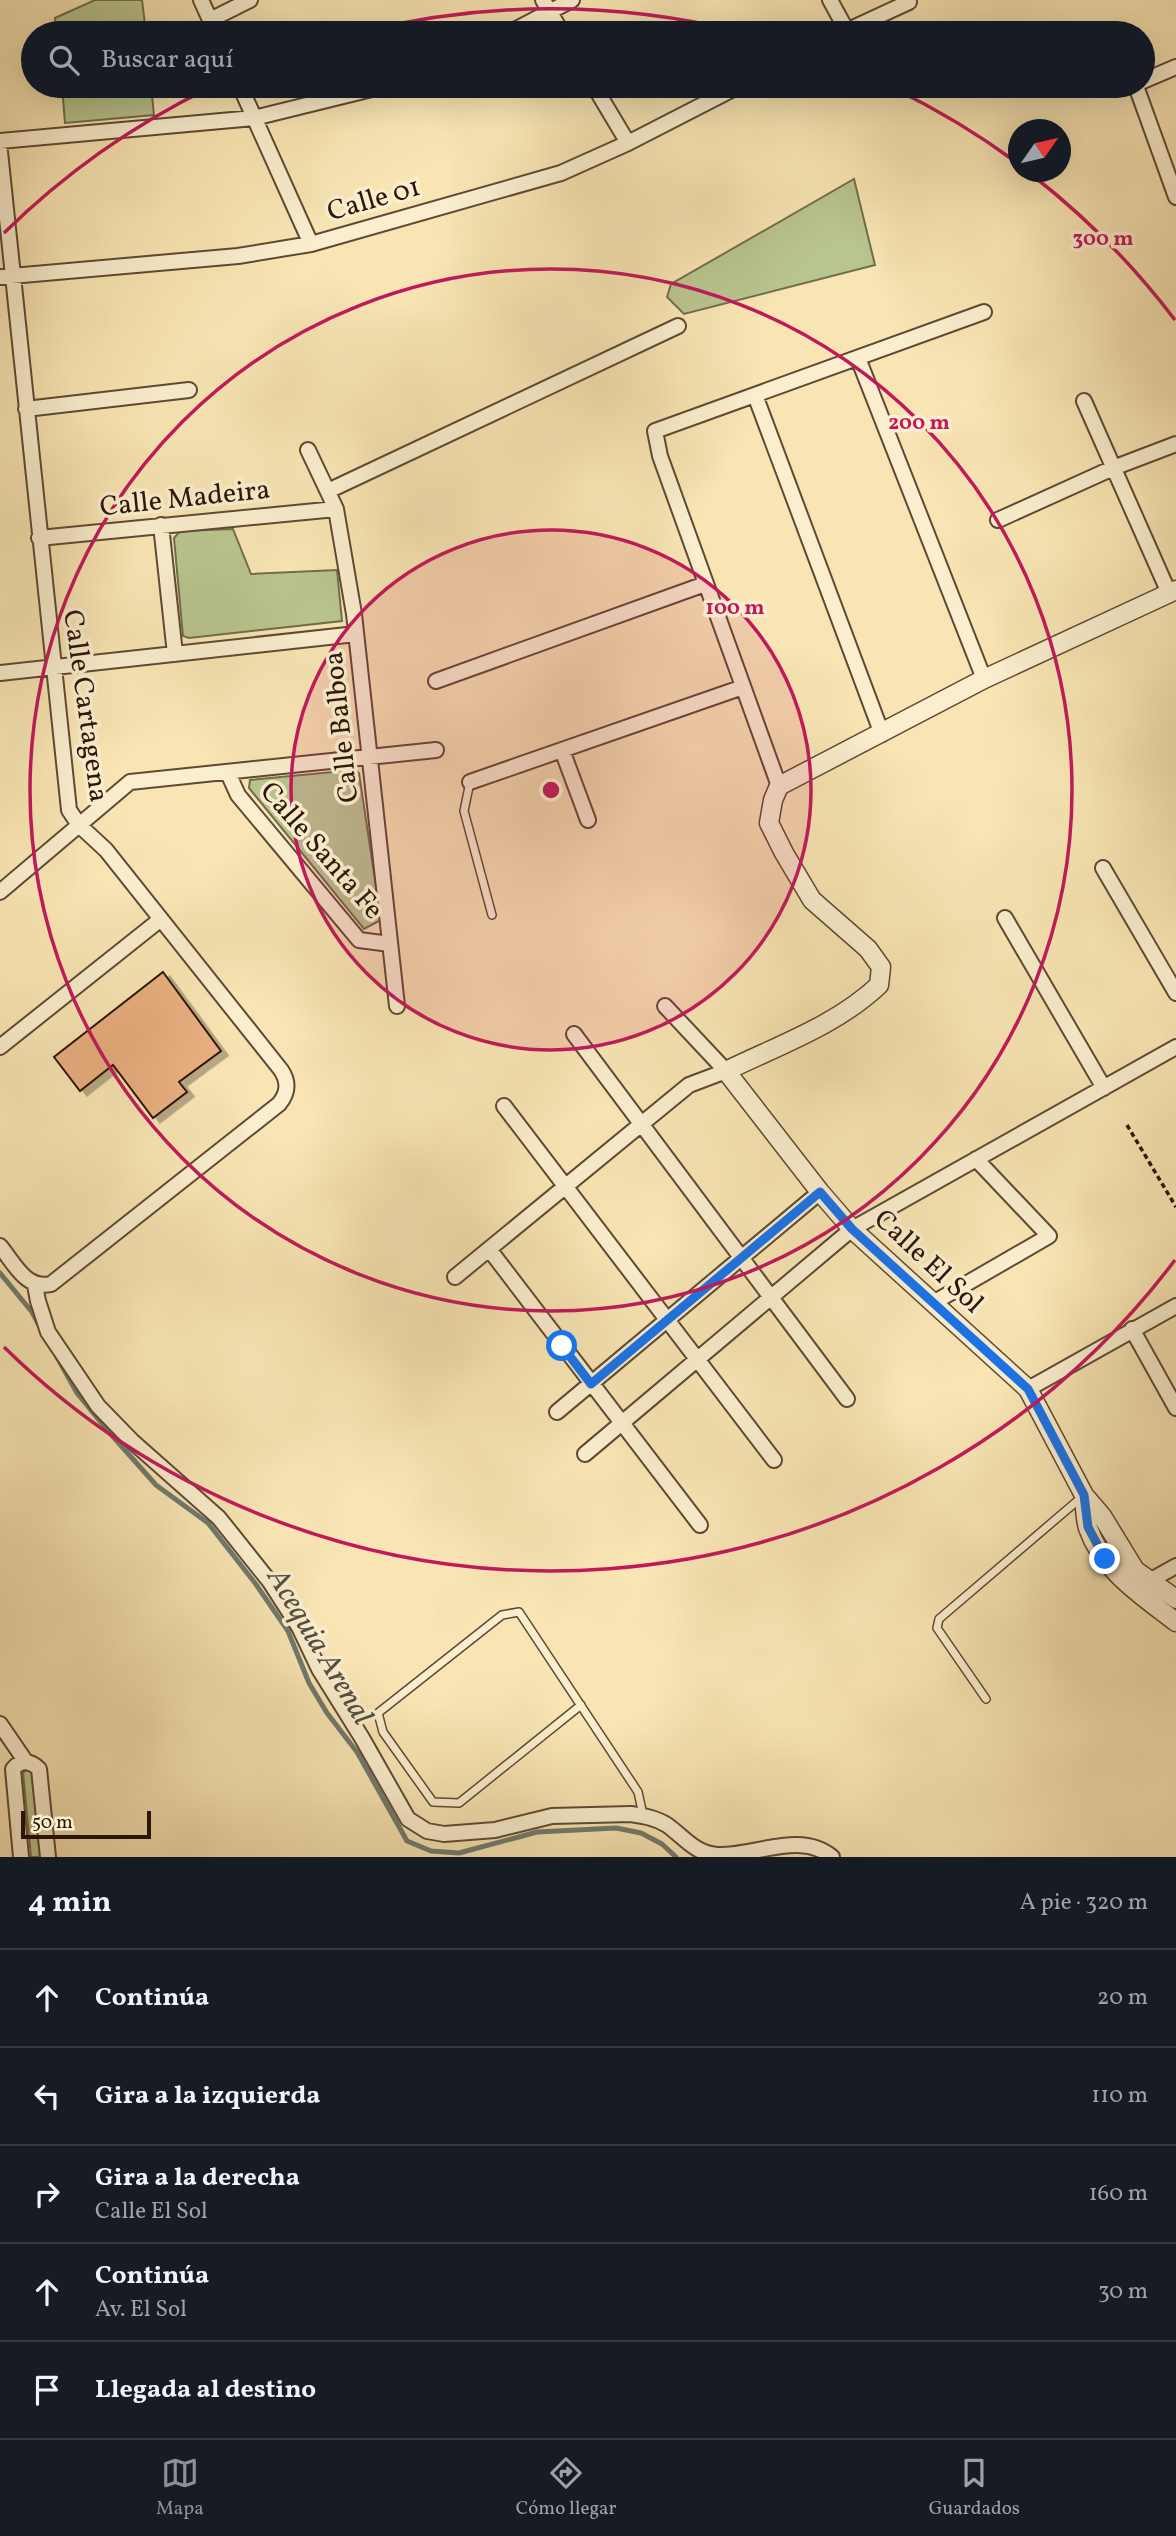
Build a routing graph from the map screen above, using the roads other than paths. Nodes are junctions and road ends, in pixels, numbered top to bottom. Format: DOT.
graph roads {
  1 [pos="201,0"];
  2 [pos="250,0"];
  3 [pos="572,0"];
  4 [pos="830,0"];
  5 [pos="909,2"];
  6 [pos="546,6"];
  7 [pos="210,21"];
  8 [pos="221,21"];
  9 [pos="525,21"];
  10 [pos="839,21"];
  11 [pos="868,21"];
  12 [pos="1176,67"];
  13 [pos="1155,76"];
  14 [pos="245,98"];
  15 [pos="335,98"];
  16 [pos="601,98"];
  17 [pos="715,98"];
  18 [pos="1140,98"];
  19 [pos="254,118"];
  20 [pos="0,141"];
  21 [pos="628,142"];
  22 [pos="0,152"];
  23 [pos="1176,195"];
  24 [pos="311,244"];
  25 [pos="7,276"];
  26 [pos="984,312"];
  27 [pos="678,326"];
  28 [pos="858,358"];
  29 [pos="189,390"];
  30 [pos="755,395"];
  31 [pos="1084,401"];
  32 [pos="26,409"];
  33 [pos="1176,444"];
  34 [pos="307,450"];
  35 [pos="1113,468"];
  36 [pos="328,491"];
  37 [pos="336,509"];
  38 [pos="998,520"];
  39 [pos="161,525"];
  40 [pos="39,538"];
  41 [pos="705,584"];
  42 [pos="1173,592"];
  43 [pos="356,634"];
  44 [pos="175,654"];
  45 [pos="53,667"];
  46 [pos="0,673"];
  47 [pos="984,679"];
  48 [pos="436,681"];
  49 [pos="743,687"];
  50 [pos="882,734"];
  51 [pos="436,750"];
  52 [pos="562,750"];
  53 [pos="370,758"];
  54 [pos="228,773"];
  55 [pos="470,782"];
  56 [pos="779,786"];
  57 [pos="588,820"];
  58 [pos="79,825"];
  59 [pos="1103,868"];
  60 [pos="0,892"];
  61 [pos="492,915"];
  62 [pos="1005,918"];
  63 [pos="161,919"];
  64 [pos="390,944"];
  65 [pos="1176,993"];
  66 [pos="397,1006"];
  67 [pos="665,1006"];
  68 [pos="574,1034"];
  69 [pos="0,1047"];
  70 [pos="1176,1048"];
  71 [pos="726,1071"];
  72 [pos="1104,1088"];
  73 [pos="504,1106"];
  74 [pos="641,1125"];
  75 [pos="976,1159"];
  76 [pos="565,1187"];
  77 [pos="820,1192"];
  78 [pos="852,1229"];
  79 [pos="0,1246"];
  80 [pos="489,1249"];
  81 [pos="741,1257"];
  82 [pos="455,1277"];
  83 [pos="32,1283"];
  84 [pos="771,1298"];
  85 [pos="933,1303"];
  86 [pos="1176,1306"];
  87 [pos="668,1318"];
  88 [pos="1132,1329"];
  89 [pos="699,1359"];
  90 [pos="591,1384"];
  91 [pos="1028,1389"];
  92 [pos="847,1399"];
  93 [pos="1176,1408"];
  94 [pos="557,1412"];
  95 [pos="621,1423"];
  96 [pos="585,1454"];
  97 [pos="775,1460"];
  98 [pos="1084,1495"];
  99 [pos="700,1525"];
  100 [pos="1176,1566"];
  101 [pos="1151,1580"];
  102 [pos="1176,1599"];
  103 [pos="1176,1622"];
  104 [pos="986,1699"];
  105 [pos="581,1705"];
  106 [pos="0,1724"];
  107 [pos="26,1762"];
  108 [pos="643,1815"];
  109 [pos="21,1857"];
  110 [pos="48,1857"];
  111 [pos="832,1857"];
  1 -- 7 [label="street"];
  2 -- 8 [label="street"];
  3 -- 6 [label="street"];
  4 -- 10 [label="street"];
  5 -- 11 [label="street"];
  6 -- 9 [label="street"];
  12 -- 13 [label="street"];
  14 -- 19 [label="street"];
  15 -- 19 [label="street"];
  16 -- 21 [label="street"];
  17 -- 21 [label="street, Calle 01"];
  18 -- 23 [label="street"];
  19 -- 20 [label="street"];
  19 -- 24 [label="street"];
  21 -- 24 [label="street, Calle 01"];
  22 -- 25 [label="street, Calle Cartagena"];
  24 -- 25 [label="street, Calle 01"];
  25 -- 32 [label="street, Calle Cartagena"];
  26 -- 28 [label="street"];
  27 -- 36 [label="street"];
  28 -- 30 [label="street"];
  28 -- 47 [label="street"];
  29 -- 32 [label="street"];
  30 -- 41 [label="street"];
  30 -- 50 [label="street"];
  31 -- 35 [label="street"];
  32 -- 40 [label="street, Calle Cartagena"];
  33 -- 35 [label="street"];
  34 -- 36 [label="street, Calle Balboa"];
  35 -- 38 [label="street"];
  35 -- 42 [label="street"];
  36 -- 37 [label="street, Calle Balboa"];
  37 -- 39 [label="street, Calle Madeira"];
  37 -- 43 [label="street, Calle Balboa"];
  39 -- 40 [label="street, Calle Madeira"];
  39 -- 44 [label="street"];
  40 -- 45 [label="street, Calle Cartagena"];
  41 -- 48 [label="street"];
  41 -- 49 [label="street"];
  42 -- 47 [label="street"];
  43 -- 44 [label="street"];
  43 -- 53 [label="street, Calle Balboa"];
  44 -- 45 [label="street"];
  45 -- 46 [label="street"];
  45 -- 58 [label="street, Calle Cartagena"];
  47 -- 50 [label="street"];
  49 -- 52 [label="street"];
  49 -- 56 [label="street"];
  50 -- 56 [label="street"];
  51 -- 53 [label="street"];
  52 -- 55 [label="street"];
  52 -- 57 [label="street"];
  53 -- 54 [label="street"];
  53 -- 64 [label="street, Calle Balboa"];
  54 -- 58 [label="street"];
  54 -- 64 [label="street, Calle Santa Fe"];
  55 -- 61 [label="lane"];
  56 -- 71 [label="street"];
  58 -- 60 [label="street"];
  58 -- 63 [label="street, Calle Cartagena"];
  59 -- 65 [label="street"];
  62 -- 72 [label="street"];
  63 -- 69 [label="street"];
  63 -- 83 [label="street, Calle Cartagena"];
  64 -- 66 [label="street, Calle Balboa"];
  67 -- 71 [label="street"];
  68 -- 74 [label="street"];
  70 -- 72 [label="street"];
  71 -- 74 [label="street"];
  71 -- 77 [label="street, Calle El Sol"];
  72 -- 75 [label="street"];
  73 -- 76 [label="street"];
  74 -- 76 [label="street"];
  74 -- 81 [label="street"];
  75 -- 78 [label="street"];
  75 -- 85 [label="street"];
  76 -- 80 [label="street"];
  76 -- 87 [label="street"];
  77 -- 78 [label="street, Calle El Sol"];
  77 -- 81 [label="street"];
  78 -- 84 [label="street"];
  78 -- 85 [label="street, Calle El Sol"];
  79 -- 83 [label="street"];
  80 -- 82 [label="street"];
  80 -- 90 [label="street"];
  81 -- 84 [label="street"];
  81 -- 87 [label="street"];
  83 -- 108 [label="street"];
  84 -- 89 [label="street"];
  84 -- 92 [label="street"];
  85 -- 91 [label="street, Calle El Sol"];
  86 -- 88 [label="street"];
  87 -- 89 [label="street"];
  87 -- 90 [label="street"];
  88 -- 91 [label="street"];
  88 -- 93 [label="street"];
  89 -- 95 [label="street"];
  89 -- 97 [label="street"];
  90 -- 94 [label="street"];
  90 -- 95 [label="street"];
  91 -- 98 [label="street, Calle El Sol"];
  95 -- 96 [label="street"];
  95 -- 99 [label="street"];
  98 -- 101 [label="street"];
  98 -- 103 [label="street"];
  98 -- 104 [label="lane"];
  100 -- 101 [label="street"];
  101 -- 102 [label="street"];
  105 -- 105 [label="lane"];
  105 -- 108 [label="lane"];
  106 -- 107 [label="street"];
  107 -- 109 [label="street"];
  107 -- 110 [label="street"];
  108 -- 111 [label="street"];
}
